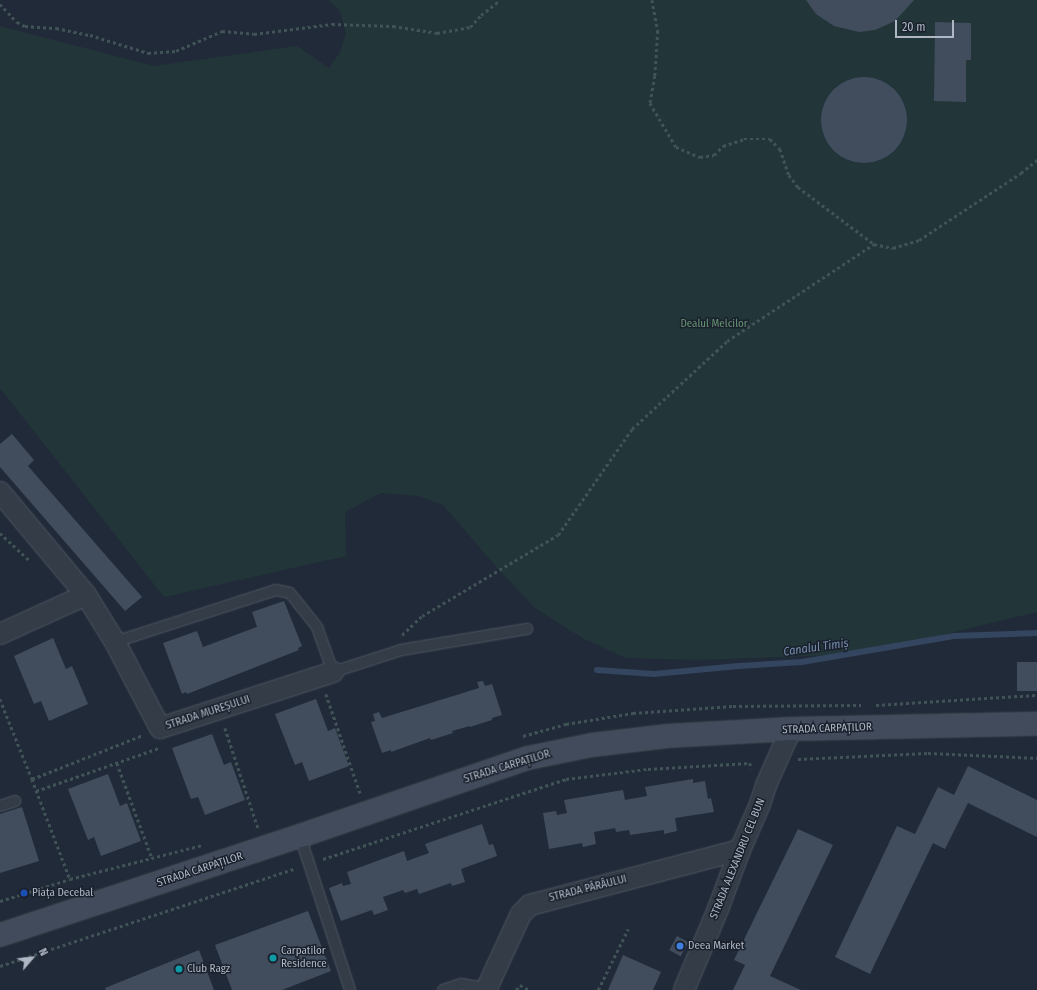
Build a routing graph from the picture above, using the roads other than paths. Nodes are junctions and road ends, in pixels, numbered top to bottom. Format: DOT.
graph roads {
  1 [pos="0,492"];
  2 [pos="86,595"];
  3 [pos="527,629"];
  4 [pos="0,634"];
  5 [pos="115,642"];
  6 [pos="333,672"];
  7 [pos="1037,724"];
  8 [pos="791,729"];
  9 [pos="15,801"];
  10 [pos="0,806"];
  11 [pos="300,836"];
  12 [pos="740,850"];
  13 [pos="0,935"];
  14 [pos="489,989"];
  15 [pos="350,990"];
  16 [pos="443,990"];
  17 [pos="685,990"];
  1 -- 2 [label="street, STRADA MUREȘULUI"];
  2 -- 4 [label="street"];
  2 -- 5 [label="street, STRADA MUREȘULUI"];
  3 -- 6 [label="lane"];
  5 -- 6 [label="lane"];
  5 -- 6 [label="street, STRADA MUREȘULUI"];
  7 -- 8 [label="main road, STRADA CARPAȚILOR"];
  8 -- 11 [label="main road, STRADA CARPAȚILOR"];
  8 -- 12 [label="street, STRADA ALEXANDRU CEL BUN"];
  9 -- 10 [label="lane"];
  11 -- 13 [label="main road, STRADA CARPAȚILOR"];
  11 -- 15 [label="lane"];
  12 -- 14 [label="street, STRADA PÂRÂULUI"];
  12 -- 17 [label="street, STRADA ALEXANDRU CEL BUN"];
  14 -- 16 [label="lane"];
}
